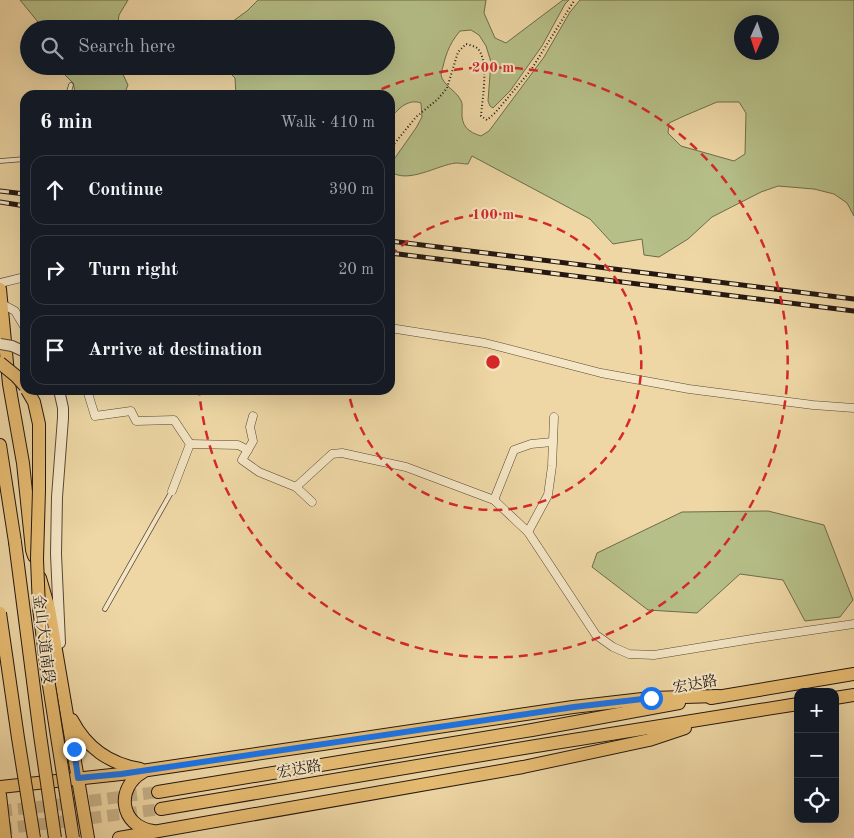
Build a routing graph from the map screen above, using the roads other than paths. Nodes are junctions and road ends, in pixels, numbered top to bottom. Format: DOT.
graph roads {
  1 [pos="71,85"];
  2 [pos="70,90"];
  3 [pos="20,159"];
  4 [pos="0,161"];
  5 [pos="20,278"];
  6 [pos="0,283"];
  7 [pos="0,289"];
  8 [pos="2,304"];
  9 [pos="20,320"];
  10 [pos="395,329"];
  11 [pos="0,344"];
  12 [pos="20,350"];
  13 [pos="0,363"];
  14 [pos="20,380"];
  15 [pos="30,395"];
  16 [pos="60,395"];
  17 [pos="89,395"];
  18 [pos="854,408"];
  19 [pos="252,416"];
  20 [pos="554,417"];
  21 [pos="552,442"];
  22 [pos="190,444"];
  23 [pos="0,445"];
  24 [pos="248,450"];
  25 [pos="296,487"];
  26 [pos="172,492"];
  27 [pos="494,500"];
  28 [pos="312,502"];
  29 [pos="528,532"];
  30 [pos="105,609"];
  31 [pos="0,613"];
  32 [pos="854,624"];
  33 [pos="854,674"];
  34 [pos="62,677"];
  35 [pos="854,695"];
  36 [pos="718,696"];
  37 [pos="839,697"];
  38 [pos="794,705"];
  39 [pos="67,708"];
  40 [pos="719,717"];
  41 [pos="151,770"];
  42 [pos="78,778"];
  43 [pos="0,787"];
  44 [pos="158,792"];
  45 [pos="0,795"];
  46 [pos="161,809"];
  47 [pos="153,835"];
  48 [pos="6,838"];
  49 [pos="34,838"];
  50 [pos="56,838"];
  51 [pos="73,838"];
  52 [pos="88,838"];
  53 [pos="119,838"];
  1 -- 2 [label="lane"];
  3 -- 4 [label="lane"];
  5 -- 6 [label="street"];
  7 -- 8 [label="main road"];
  8 -- 9 [label="street"];
  8 -- 34 [label="main road"];
  10 -- 18 [label="street"];
  11 -- 12 [label="street, bridge"];
  13 -- 14 [label="main road, bridge"];
  15 -- 51 [label="main road, bridge"];
  16 -- 34 [label="street"];
  17 -- 22 [label="street"];
  19 -- 24 [label="street"];
  20 -- 21 [label="street"];
  21 -- 27 [label="street"];
  21 -- 29 [label="street"];
  22 -- 24 [label="street"];
  22 -- 26 [label="street"];
  23 -- 50 [label="main road, 金山大道南段, bridge"];
  24 -- 25 [label="street"];
  25 -- 27 [label="street"];
  25 -- 28 [label="street"];
  26 -- 30 [label="lane"];
  27 -- 29 [label="street"];
  29 -- 32 [label="street"];
  31 -- 49 [label="main road, bridge"];
  33 -- 36 [label="main road, 宏达路"];
  34 -- 39 [label="main road"];
  35 -- 37 [label="main road"];
  36 -- 41 [label="main road"];
  36 -- 44 [label="main road, 宏达路"];
  38 -- 40 [label="main road, 宏达路"];
  39 -- 41 [label="main road"];
  39 -- 42 [label="main road"];
  40 -- 46 [label="main road, 宏达路"];
  40 -- 47 [label="main road"];
  41 -- 42 [label="main road"];
  41 -- 47 [label="main road"];
  42 -- 43 [label="main road"];
  42 -- 52 [label="main road"];
  45 -- 48 [label="main road"];
  47 -- 53 [label="main road"];
}
